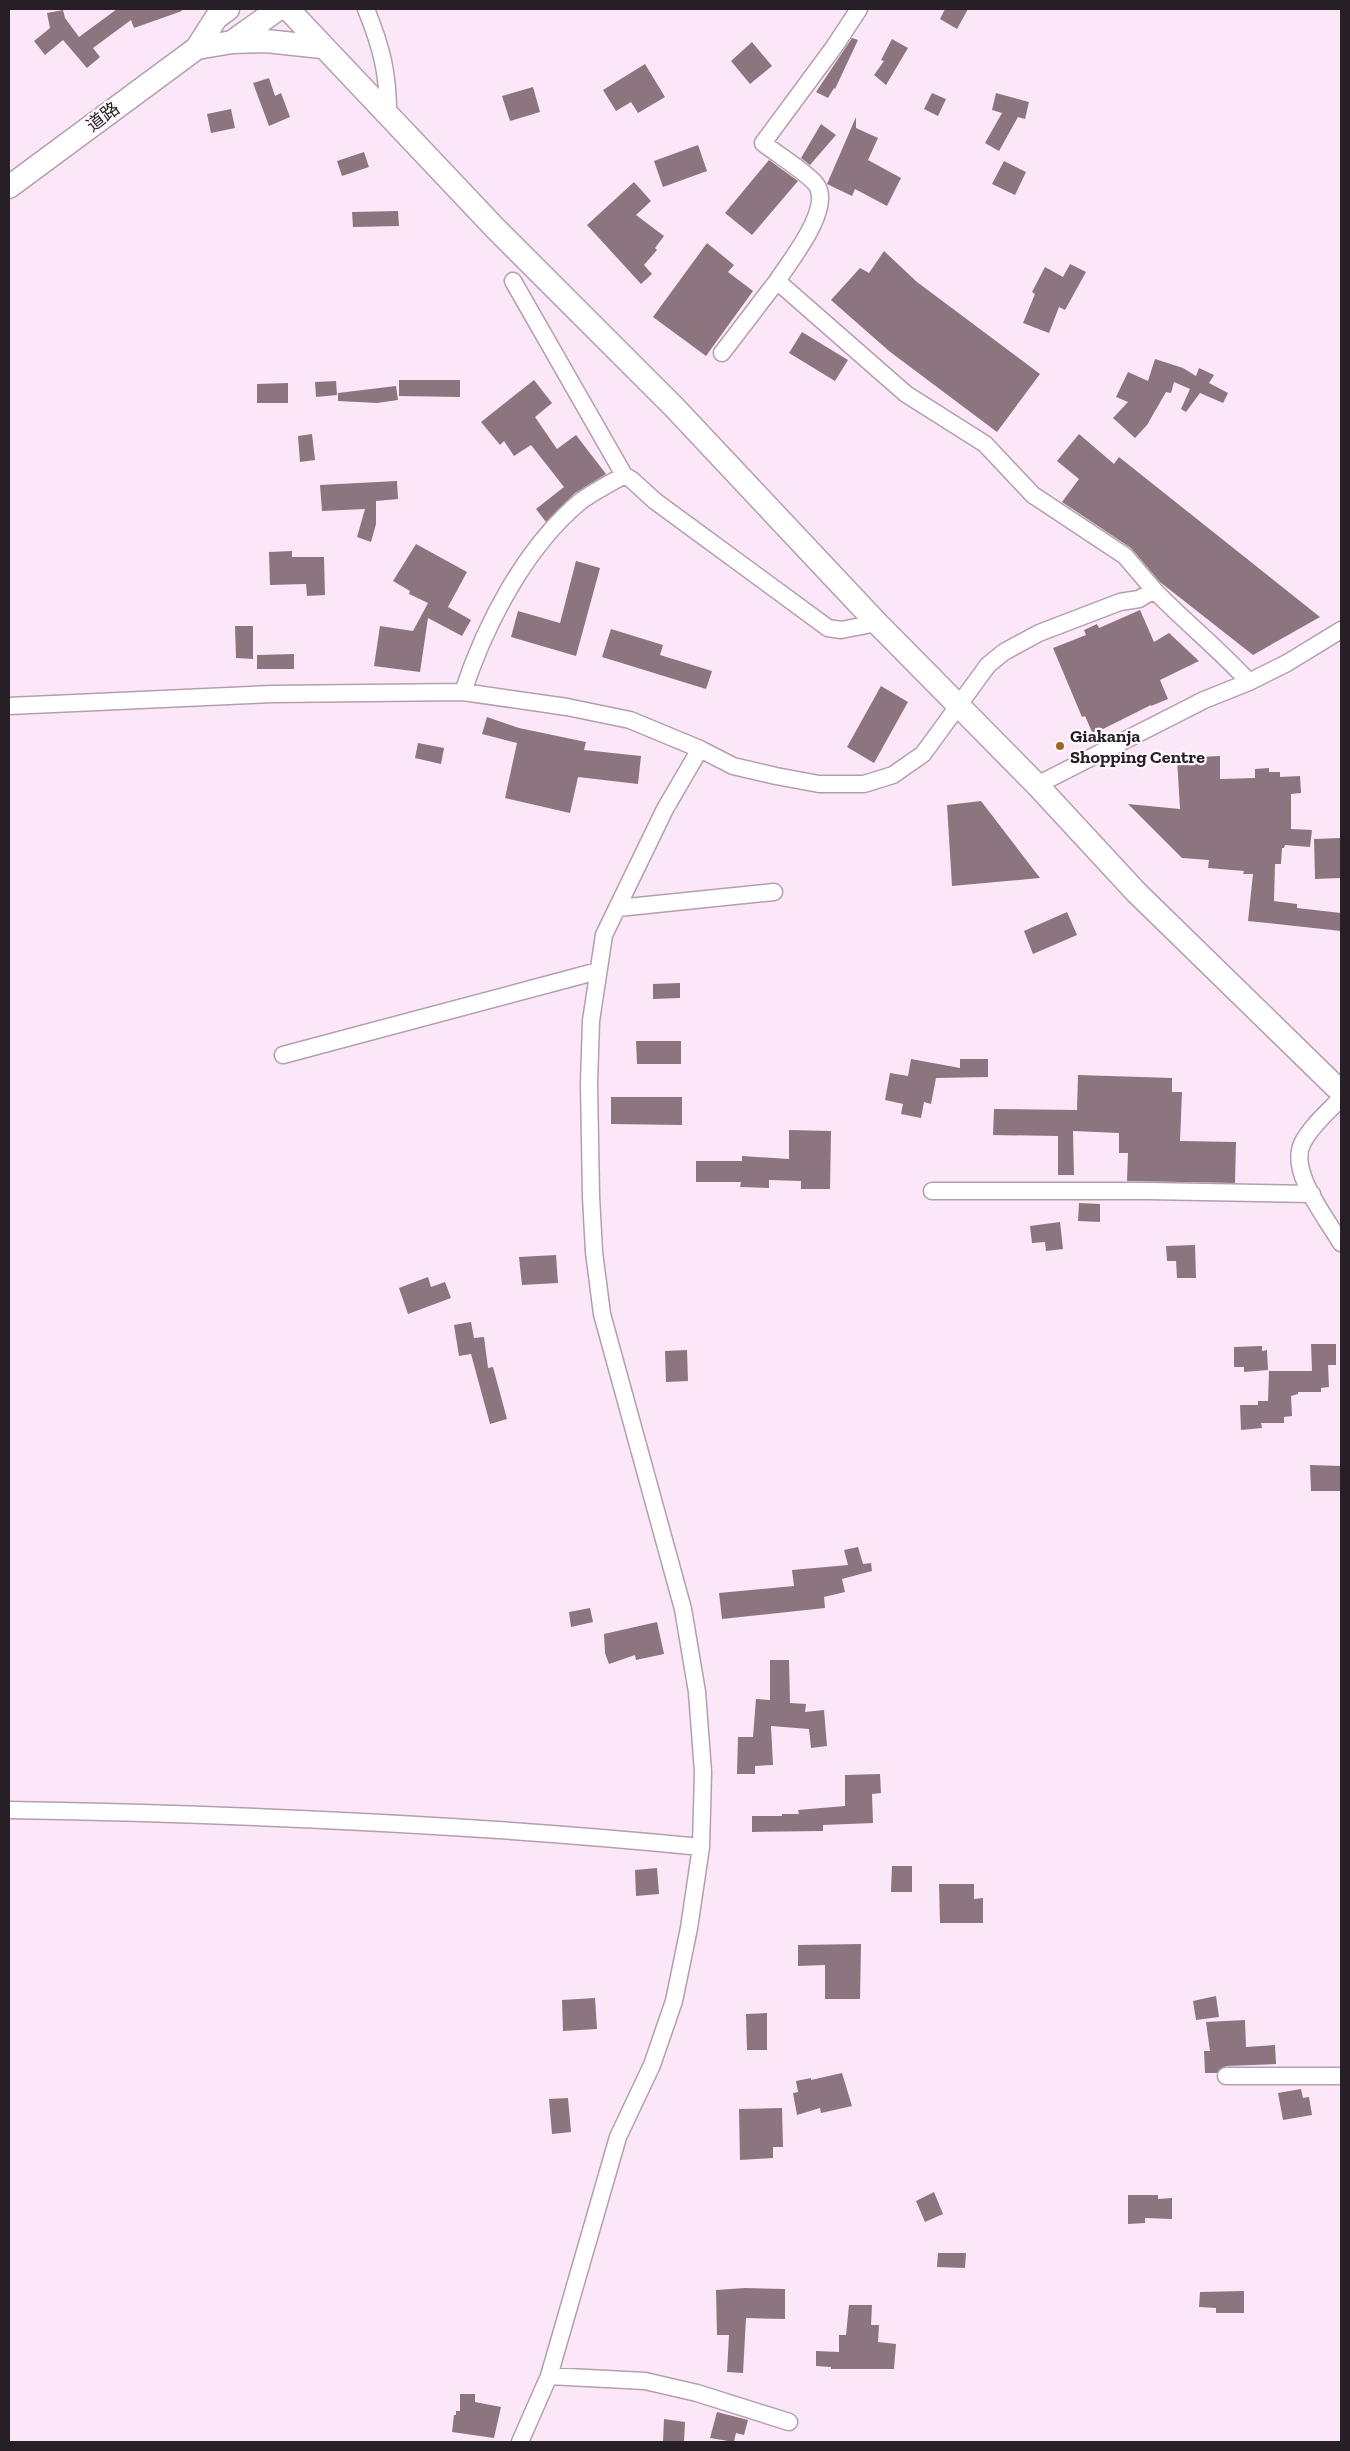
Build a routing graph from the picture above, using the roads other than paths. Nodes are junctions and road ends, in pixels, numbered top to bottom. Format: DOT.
graph roads {
  1 [pos="228,9"];
  2 [pos="278,9"];
  3 [pos="288,9"];
  4 [pos="366,9"];
  5 [pos="859,9"];
  6 [pos="232,42"];
  7 [pos="322,47"];
  8 [pos="197,48"];
  9 [pos="388,112"];
  10 [pos="9,187"];
  11 [pos="777,281"];
  12 [pos="513,282"];
  13 [pos="722,353"];
  14 [pos="624,475"];
  15 [pos="1154,590"];
  16 [pos="877,624"];
  17 [pos="1341,630"];
  18 [pos="1250,682"];
  19 [pos="463,692"];
  20 [pos="9,706"];
  21 [pos="958,706"];
  22 [pos="700,749"];
  23 [pos="1037,785"];
  24 [pos="774,892"];
  25 [pos="618,908"];
  26 [pos="598,970"];
  27 [pos="283,1055"];
  28 [pos="1341,1092"];
  29 [pos="1341,1098"];
  30 [pos="932,1191"];
  31 [pos="1312,1194"];
  32 [pos="1341,1243"];
  33 [pos="9,1810"];
  34 [pos="702,1847"];
  35 [pos="1226,2076"];
  36 [pos="1341,2076"];
  37 [pos="549,2376"];
  38 [pos="789,2422"];
  39 [pos="520,2442"];
  1 -- 8 [label="main road"];
  2 -- 6 [label="main road"];
  3 -- 7 [label="main road"];
  4 -- 9 [label="street"];
  5 -- 11 [label="street"];
  6 -- 7 [label="main road"];
  6 -- 8 [label="main road"];
  7 -- 9 [label="main road"];
  8 -- 10 [label="main road, 道路"];
  9 -- 16 [label="main road"];
  11 -- 13 [label="street"];
  11 -- 15 [label="street"];
  12 -- 14 [label="street"];
  14 -- 16 [label="street"];
  14 -- 19 [label="street"];
  15 -- 18 [label="street"];
  15 -- 21 [label="street"];
  16 -- 21 [label="main road"];
  17 -- 18 [label="street"];
  18 -- 23 [label="street"];
  19 -- 20 [label="street"];
  19 -- 22 [label="street"];
  21 -- 22 [label="street"];
  21 -- 23 [label="main road"];
  22 -- 25 [label="street"];
  23 -- 28 [label="main road"];
  24 -- 25 [label="street"];
  25 -- 26 [label="street"];
  26 -- 27 [label="street"];
  26 -- 34 [label="street"];
  29 -- 31 [label="street"];
  30 -- 31 [label="street"];
  31 -- 32 [label="street"];
  33 -- 34 [label="street"];
  34 -- 37 [label="street"];
  35 -- 36 [label="street"];
  37 -- 38 [label="street"];
  37 -- 39 [label="street"];
}
